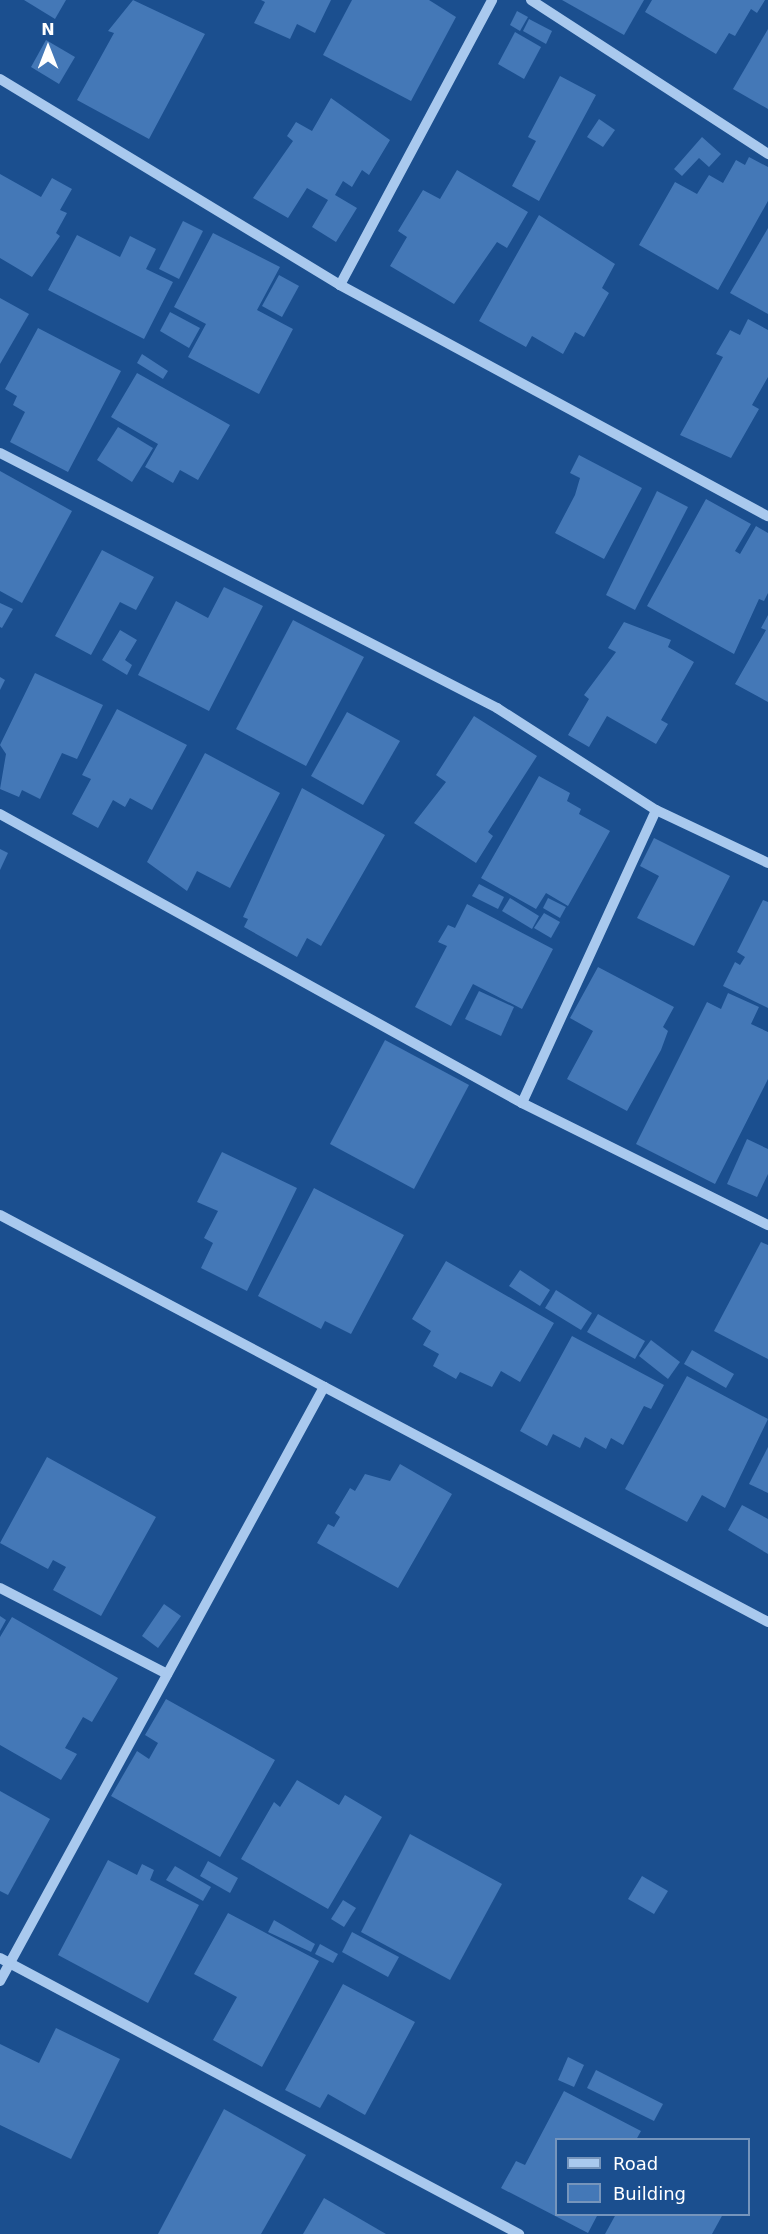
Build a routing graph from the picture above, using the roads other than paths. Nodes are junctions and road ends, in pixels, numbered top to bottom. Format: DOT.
graph roads {
  1 [pos="492,0"];
  2 [pos="531,0"];
  3 [pos="0,79"];
  4 [pos="768,154"];
  5 [pos="340,285"];
  6 [pos="0,453"];
  7 [pos="768,516"];
  8 [pos="656,810"];
  9 [pos="0,813"];
  10 [pos="768,863"];
  11 [pos="522,1103"];
  12 [pos="0,1215"];
  13 [pos="768,1225"];
  14 [pos="324,1387"];
  15 [pos="0,1588"];
  16 [pos="768,1622"];
  17 [pos="167,1674"];
  18 [pos="5,1961"];
  19 [pos="0,1981"];
  20 [pos="519,2234"];
  1 -- 5 [label="street"];
  2 -- 4 [label="street"];
  3 -- 5 [label="street"];
  5 -- 7 [label="street"];
  6 -- 8 [label="street"];
  8 -- 10 [label="street"];
  8 -- 11 [label="street"];
  9 -- 11 [label="street"];
  11 -- 13 [label="street"];
  12 -- 14 [label="street"];
  14 -- 16 [label="street"];
  14 -- 17 [label="street"];
  15 -- 17 [label="street"];
  17 -- 18 [label="street"];
  18 -- 19 [label="street"];
  18 -- 20 [label="street"];
}
